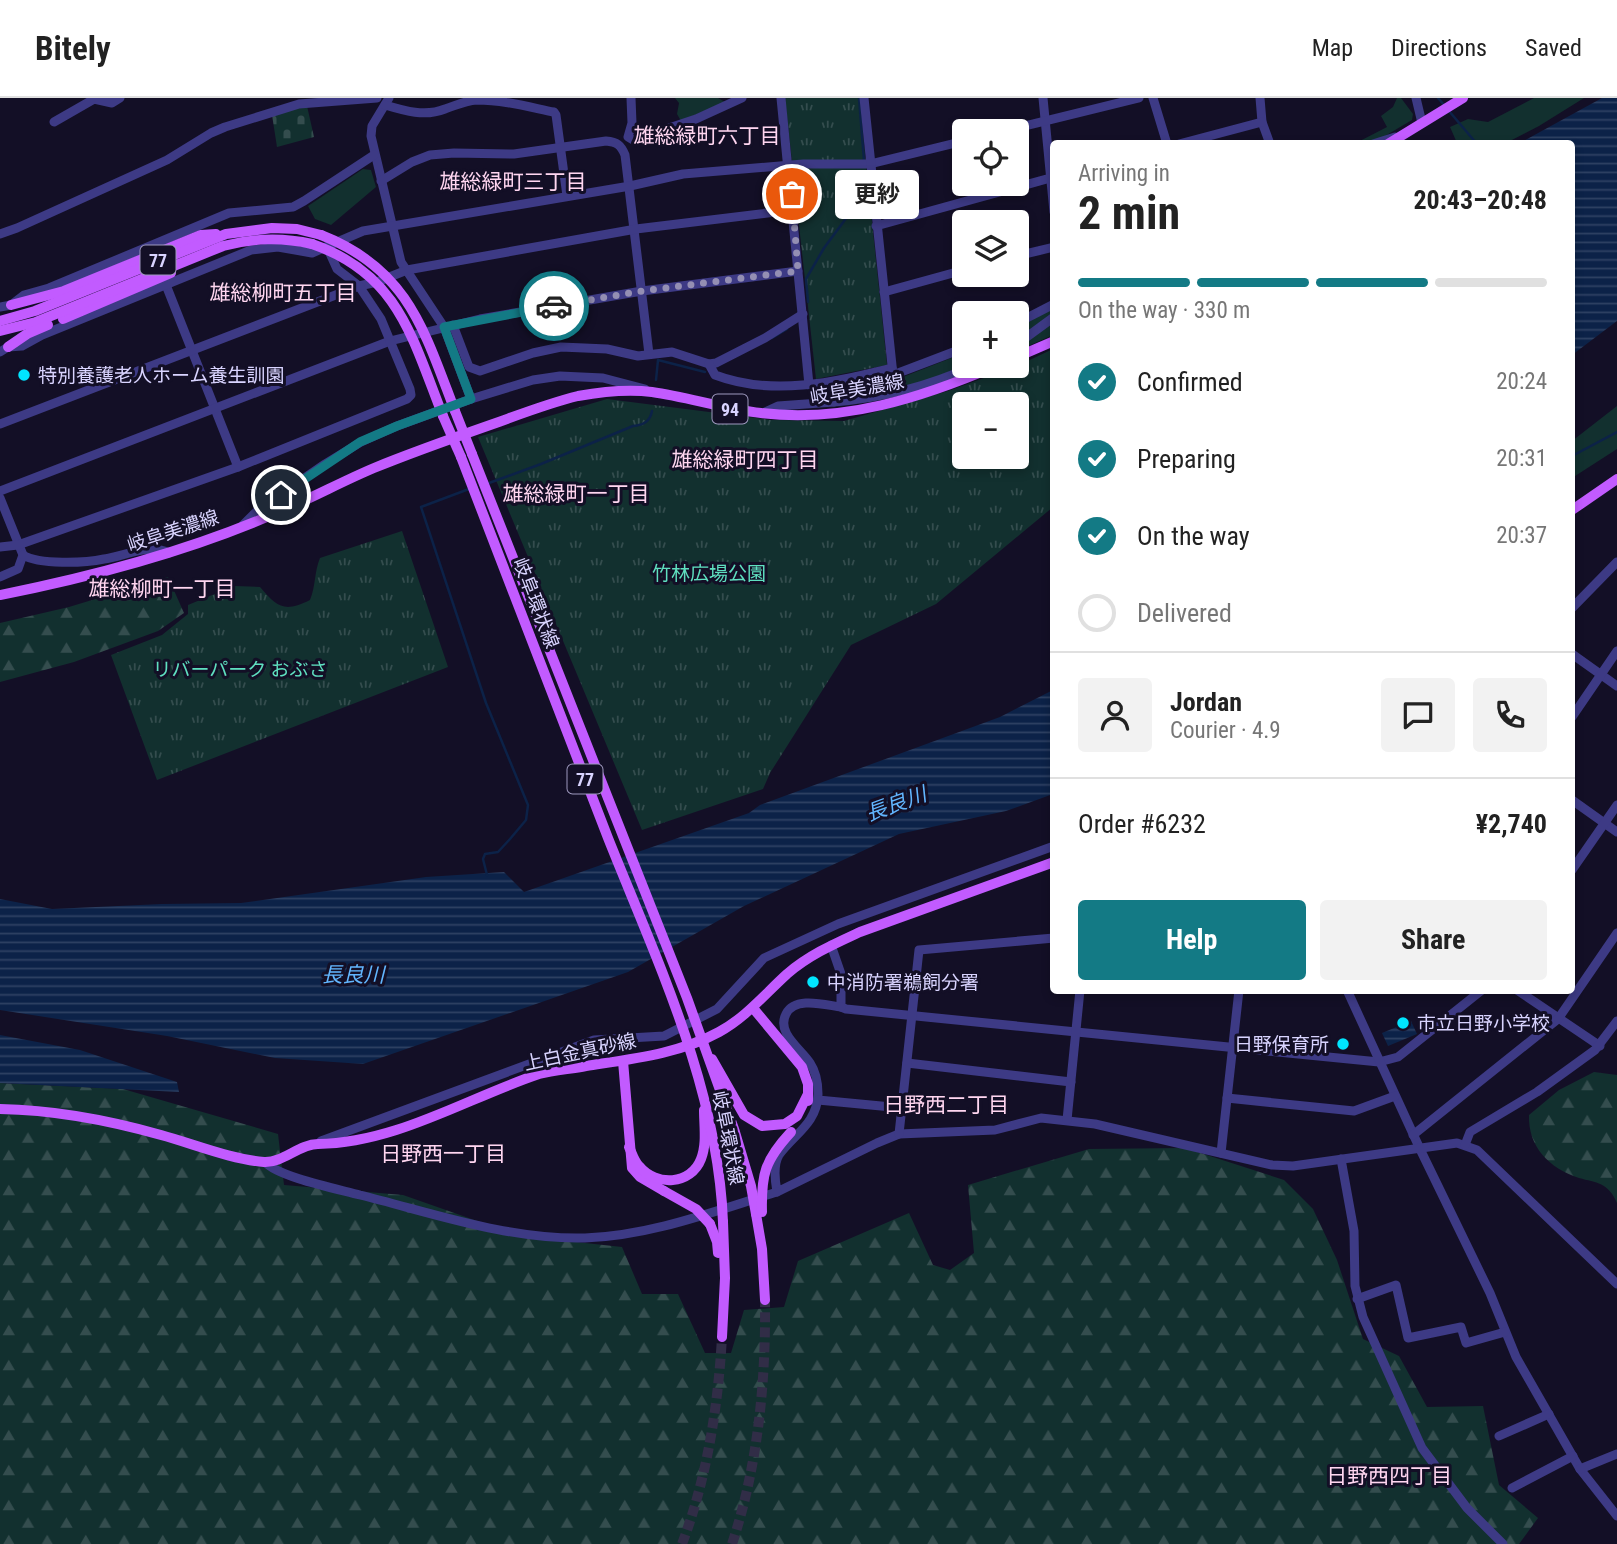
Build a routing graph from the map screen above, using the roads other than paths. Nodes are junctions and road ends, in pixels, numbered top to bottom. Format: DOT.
graph roads {
  1 [pos="120,98"];
  2 [pos="377,98"];
  3 [pos="631,98"];
  4 [pos="742,98"];
  5 [pos="781,98"];
  6 [pos="864,98"];
  7 [pos="1043,98"];
  8 [pos="1139,98"];
  9 [pos="1153,98"];
  10 [pos="1260,98"];
  11 [pos="1416,98"];
  12 [pos="1457,101"];
  13 [pos="387,102"];
  14 [pos="1427,120"];
  15 [pos="1045,121"];
  16 [pos="54,122"];
  17 [pos="1262,122"];
  18 [pos="1029,125"];
  19 [pos="1401,136"];
  20 [pos="1166,140"];
  21 [pos="1195,140"];
  22 [pos="1269,140"];
  23 [pos="1387,140"];
  24 [pos="1394,140"];
  25 [pos="952,144"];
  26 [pos="561,149"];
  27 [pos="374,155"];
  28 [pos="1050,162"];
  29 [pos="870,164"];
  30 [pos="788,166"];
  31 [pos="1050,179"];
  32 [pos="381,181"];
  33 [pos="630,186"];
  34 [pos="566,196"];
  35 [pos="792,210"];
  36 [pos="391,225"];
  37 [pos="876,226"];
  38 [pos="636,229"];
  39 [pos="0,234"];
  40 [pos="226,234"];
  41 [pos="223,246"];
  42 [pos="327,247"];
  43 [pos="1050,248"];
  44 [pos="1029,253"];
  45 [pos="407,270"];
  46 [pos="798,271"];
  47 [pos="952,273"];
  48 [pos="166,285"];
  49 [pos="359,286"];
  50 [pos="642,291"];
  51 [pos="884,292"];
  52 [pos="1050,306"];
  53 [pos="6,307"];
  54 [pos="803,314"];
  55 [pos="1029,317"];
  56 [pos="1050,320"];
  57 [pos="0,321"];
  58 [pos="448,326"];
  59 [pos="0,331"];
  60 [pos="1029,335"];
  61 [pos="390,341"];
  62 [pos="1050,343"];
  63 [pos="4,350"];
  64 [pos="192,351"];
  65 [pos="952,352"];
  66 [pos="1029,352"];
  67 [pos="649,354"];
  68 [pos="709,364"];
  69 [pos="892,372"];
  70 [pos="952,376"];
  71 [pos="968,378"];
  72 [pos="810,386"];
  73 [pos="651,392"];
  74 [pos="471,399"];
  75 [pos="834,402"];
  76 [pos="215,409"];
  77 [pos="761,414"];
  78 [pos="0,424"];
  79 [pos="464,434"];
  80 [pos="452,439"];
  81 [pos="467,456"];
  82 [pos="238,467"];
  83 [pos="1617,479"];
  84 [pos="0,491"];
  85 [pos="0,498"];
  86 [pos="1575,508"];
  87 [pos="242,526"];
  88 [pos="18,545"];
  89 [pos="0,547"];
  90 [pos="169,554"];
  91 [pos="23,555"];
  92 [pos="1617,562"];
  93 [pos="0,577"];
  94 [pos="0,594"];
  95 [pos="1575,605"];
  96 [pos="1617,651"];
  97 [pos="1575,656"];
  98 [pos="1601,674"];
  99 [pos="1617,686"];
  100 [pos="1575,713"];
  101 [pos="1575,802"];
  102 [pos="1617,805"];
  103 [pos="1604,823"];
  104 [pos="1617,832"];
  105 [pos="1050,847"];
  106 [pos="1050,863"];
  107 [pos="1575,866"];
  108 [pos="1617,933"];
  109 [pos="1050,938"];
  110 [pos="831,945"];
  111 [pos="1080,994"];
  112 [pos="1239,994"];
  113 [pos="1349,994"];
  114 [pos="1477,994"];
  115 [pos="1523,994"];
  116 [pos="841,1007"];
  117 [pos="753,1008"];
  118 [pos="912,1015"];
  119 [pos="1558,1019"];
  120 [pos="1617,1021"];
  121 [pos="1076,1031"];
  122 [pos="1600,1046"];
  123 [pos="705,1047"];
  124 [pos="1233,1047"];
  125 [pos="623,1061"];
  126 [pos="1379,1062"];
  127 [pos="907,1063"];
  128 [pos="1070,1082"];
  129 [pos="1395,1096"];
  130 [pos="813,1097"];
  131 [pos="1227,1098"];
  132 [pos="705,1102"];
  133 [pos="902,1108"];
  134 [pos="0,1109"];
  135 [pos="1067,1120"];
  136 [pos="788,1128"];
  137 [pos="900,1134"];
  138 [pos="1413,1135"];
  139 [pos="313,1144"];
  140 [pos="1465,1144"];
  141 [pos="1420,1149"];
  142 [pos="1221,1153"];
  143 [pos="1341,1160"];
  144 [pos="265,1162"];
  145 [pos="664,1186"];
  146 [pos="777,1192"];
  147 [pos="759,1213"];
  148 [pos="1617,1284"];
  149 [pos="1357,1299"];
  150 [pos="765,1300"];
  151 [pos="724,1322"];
  152 [pos="1505,1332"];
  153 [pos="722,1337"];
  154 [pos="1549,1414"];
  155 [pos="1499,1436"];
  156 [pos="1617,1454"];
  157 [pos="1573,1456"];
  158 [pos="1580,1469"];
  159 [pos="1512,1488"];
  160 [pos="1617,1516"];
  161 [pos="1503,1544"];
  1 -- 16 [label="street"];
  2 -- 39 [label="street"];
  3 -- 4 [label="street"];
  5 -- 30 [label="street"];
  6 -- 29 [label="street"];
  7 -- 15 [label="street"];
  8 -- 15 [label="street"];
  9 -- 20 [label="street"];
  10 -- 17 [label="street"];
  11 -- 14 [label="street"];
  12 -- 14 [label="main road"];
  13 -- 26 [label="street"];
  13 -- 27 [label="street"];
  14 -- 19 [label="main road"];
  15 -- 18 [label="street"];
  15 -- 28 [label="street"];
  17 -- 21 [label="street"];
  17 -- 22 [label="street"];
  19 -- 23 [label="street"];
  19 -- 24 [label="main road"];
  25 -- 29 [label="street"];
  26 -- 32 [label="street"];
  26 -- 33 [label="street"];
  26 -- 34 [label="street"];
  27 -- 32 [label="street"];
  27 -- 53 [label="street"];
  29 -- 30 [label="street"];
  29 -- 37 [label="street"];
  30 -- 33 [label="street"];
  30 -- 35 [label="street"];
  31 -- 37 [label="street"];
  32 -- 36 [label="street"];
  33 -- 34 [label="street"];
  33 -- 38 [label="street"];
  34 -- 36 [label="street"];
  35 -- 38 [label="street"];
  35 -- 46 [label="street"];
  36 -- 42 [label="street"];
  36 -- 45 [label="street"];
  37 -- 51 [label="street"];
  38 -- 45 [label="street"];
  38 -- 50 [label="street"];
  40 -- 53 [label="main road, 77"];
  40 -- 57 [label="main road, 岐阜環状線 / 77"];
  40 -- 79 [label="main road, 岐阜環状線 / 77, bridge"];
  41 -- 59 [label="main road, 岐阜環状線 / 77"];
  41 -- 63 [label="main road, 77"];
  41 -- 80 [label="main road, 岐阜環状線 / 77, bridge"];
  42 -- 48 [label="street"];
  42 -- 49 [label="street"];
  43 -- 44 [label="street"];
  45 -- 49 [label="street"];
  45 -- 58 [label="street"];
  46 -- 50 [label="street"];
  46 -- 54 [label="street"];
  47 -- 51 [label="street"];
  48 -- 63 [label="street"];
  48 -- 64 [label="street"];
  49 -- 61 [label="street"];
  49 -- 64 [label="street"];
  50 -- 58 [label="street"];
  50 -- 67 [label="street"];
  51 -- 69 [label="street"];
  52 -- 55 [label="street"];
  54 -- 68 [label="street"];
  54 -- 72 [label="street"];
  56 -- 60 [label="street"];
  58 -- 61 [label="street"];
  58 -- 67 [label="street"];
  58 -- 74 [label="street"];
  61 -- 76 [label="street"];
  61 -- 82 [label="street"];
  62 -- 66 [label="main road"];
  64 -- 76 [label="street"];
  64 -- 78 [label="street"];
  65 -- 69 [label="street"];
  67 -- 68 [label="street"];
  68 -- 72 [label="street"];
  69 -- 72 [label="street"];
  69 -- 75 [label="street"];
  70 -- 75 [label="street"];
  71 -- 77 [label="main road, 岐阜美濃線 / 94"];
  73 -- 74 [label="street"];
  73 -- 77 [label="main road, 岐阜美濃線 / 94"];
  73 -- 79 [label="main road, 岐阜美濃線 / 94"];
  74 -- 87 [label="street"];
  75 -- 77 [label="street"];
  76 -- 82 [label="street"];
  76 -- 84 [label="street"];
  79 -- 80 [label="main road, 岐阜美濃線 / 94"];
  79 -- 81 [label="main road, 岐阜環状線 / 77"];
  80 -- 81 [label="main road, 岐阜環状線 / 77"];
  80 -- 87 [label="main road, 岐阜美濃線 / 94"];
  81 -- 123 [label="main road, 岐阜環状線 / 77, bridge"];
  81 -- 132 [label="main road, 岐阜環状線 / 77, bridge"];
  82 -- 88 [label="street"];
  83 -- 86 [label="main road"];
  85 -- 88 [label="street"];
  87 -- 90 [label="main road, 岐阜美濃線 / 94"];
  88 -- 89 [label="street"];
  88 -- 91 [label="street"];
  90 -- 91 [label="street"];
  90 -- 94 [label="main road, 岐阜美濃線 / 94"];
  91 -- 93 [label="street"];
  92 -- 95 [label="street"];
  96 -- 98 [label="street"];
  97 -- 98 [label="street"];
  98 -- 99 [label="street"];
  98 -- 100 [label="street"];
  101 -- 103 [label="street"];
  102 -- 103 [label="street"];
  103 -- 104 [label="street"];
  103 -- 107 [label="street"];
  105 -- 139 [label="street"];
  106 -- 110 [label="main road, 上白金真砂線"];
  108 -- 119 [label="street"];
  109 -- 118 [label="street"];
  110 -- 116 [label="street"];
  110 -- 117 [label="main road, 上白金真砂線"];
  111 -- 121 [label="street"];
  112 -- 124 [label="street"];
  113 -- 126 [label="street"];
  114 -- 126 [label="street"];
  115 -- 119 [label="street"];
  116 -- 118 [label="street"];
  116 -- 130 [label="street"];
  117 -- 125 [label="main road, 上白金真砂線"];
  117 -- 130 [label="main road"];
  118 -- 121 [label="street"];
  118 -- 127 [label="street"];
  119 -- 122 [label="street"];
  119 -- 138 [label="street"];
  120 -- 122 [label="street"];
  121 -- 124 [label="street"];
  121 -- 128 [label="street"];
  122 -- 140 [label="street"];
  123 -- 136 [label="main road, 77, bridge"];
  123 -- 147 [label="main road, 岐阜環状線 / 77, bridge"];
  124 -- 126 [label="street"];
  124 -- 131 [label="street"];
  125 -- 139 [label="main road, 上白金真砂線"];
  125 -- 145 [label="main road, 77"];
  126 -- 129 [label="street"];
  127 -- 128 [label="street"];
  127 -- 133 [label="street"];
  128 -- 135 [label="street"];
  129 -- 131 [label="street"];
  129 -- 138 [label="street"];
  130 -- 133 [label="street"];
  130 -- 136 [label="main road, 77"];
  130 -- 146 [label="street"];
  131 -- 142 [label="street"];
  132 -- 145 [label="main road, 77, bridge"];
  132 -- 151 [label="main road, 岐阜環状線 / 77, bridge"];
  133 -- 137 [label="street"];
  134 -- 144 [label="main road"];
  135 -- 137 [label="street"];
  135 -- 142 [label="street"];
  136 -- 147 [label="main road, 77, bridge"];
  137 -- 146 [label="street"];
  138 -- 141 [label="street"];
  139 -- 144 [label="main road, 上白金真砂線"];
  140 -- 141 [label="street"];
  140 -- 148 [label="street"];
  141 -- 143 [label="street"];
  141 -- 152 [label="street"];
  142 -- 143 [label="street"];
  143 -- 149 [label="street"];
  144 -- 146 [label="street"];
  145 -- 151 [label="main road, 77, bridge"];
  147 -- 150 [label="main road, 岐阜環状線 / 77"];
  149 -- 152 [label="street"];
  149 -- 161 [label="street"];
  151 -- 153 [label="main road, 岐阜環状線 / 77"];
  152 -- 154 [label="street"];
  154 -- 155 [label="street"];
  154 -- 157 [label="street"];
  156 -- 158 [label="street"];
  157 -- 158 [label="street"];
  157 -- 159 [label="street"];
  158 -- 160 [label="street"];
}
